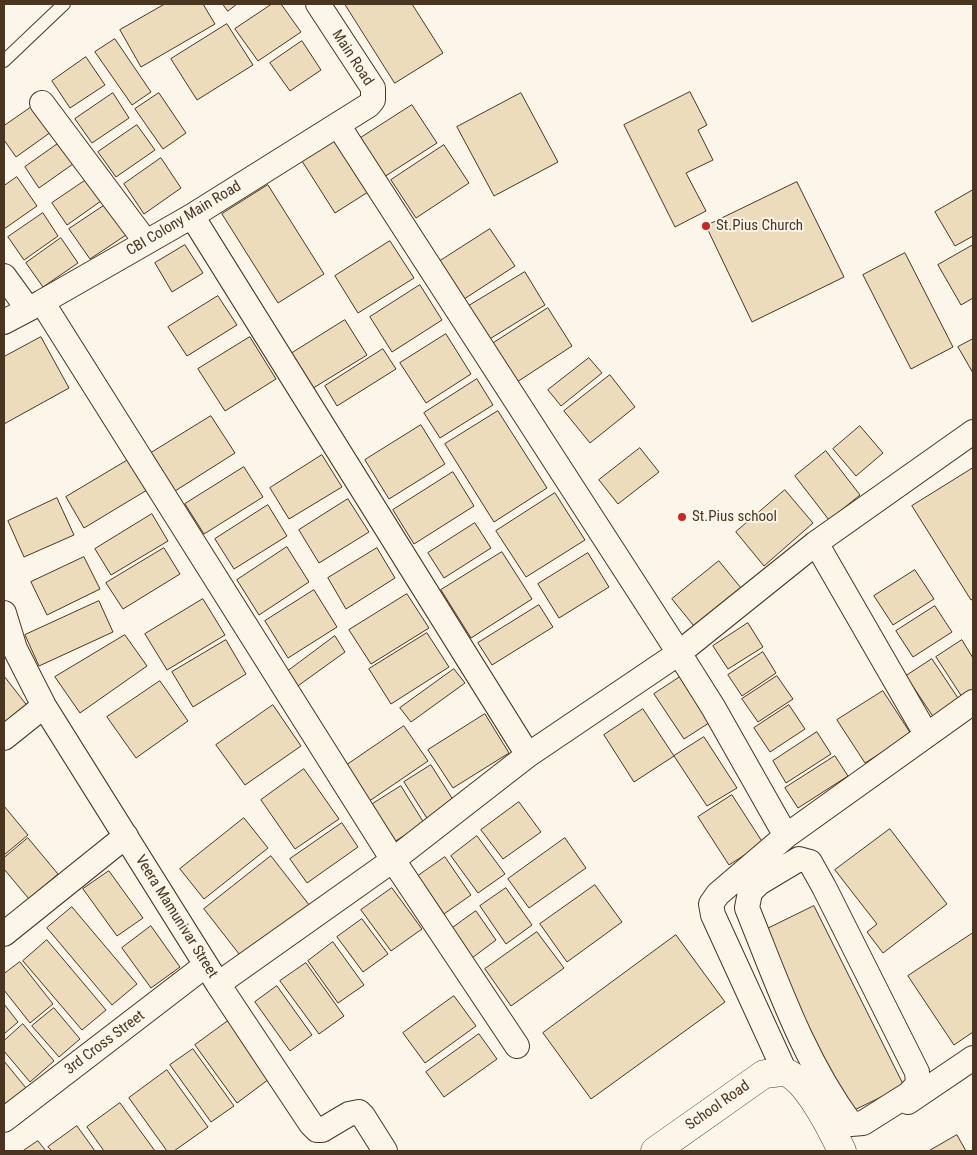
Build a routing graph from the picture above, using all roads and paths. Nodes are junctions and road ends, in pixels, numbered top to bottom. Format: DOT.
graph roads {
  1 [pos="64,4"];
  2 [pos="318,4"];
  3 [pos="4,61"];
  4 [pos="42,103"];
  5 [pos="362,110"];
  6 [pos="338,125"];
  7 [pos="192,216"];
  8 [pos="146,242"];
  9 [pos="4,276"];
  10 [pos="35,306"];
  11 [pos="4,322"];
  12 [pos="973,432"];
  13 [pos="816,543"];
  14 [pos="4,613"];
  15 [pos="679,652"];
  16 [pos="973,702"];
  17 [pos="44,706"];
  18 [pos="926,734"];
  19 [pos="4,738"];
  20 [pos="528,754"];
  21 [pos="126,836"];
  22 [pos="786,836"];
  23 [pos="393,860"];
  24 [pos="4,934"];
  25 [pos="212,975"];
  26 [pos="801,1039"];
  27 [pos="517,1046"];
  28 [pos="779,1058"];
  29 [pos="973,1058"];
  30 [pos="4,1120"];
  31 [pos="841,1150"];
  32 [pos="385,1151"];
  33 [pos="655,1151"];
  1 -- 3 [label="lane"];
  2 -- 5 [label="street, Main Road"];
  4 -- 8 [label="street"];
  5 -- 6 [label="street, CBI Colony Main Road"];
  6 -- 7 [label="street, CBI Colony Main Road"];
  6 -- 15 [label="street"];
  7 -- 8 [label="street, CBI Colony Main Road"];
  7 -- 20 [label="street"];
  8 -- 10 [label="street, CBI Colony Main Road"];
  9 -- 10 [label="street"];
  10 -- 11 [label="street, CBI Colony Main Road"];
  10 -- 23 [label="street"];
  12 -- 13 [label="street, 3rd Cross Street"];
  13 -- 15 [label="street, 3rd Cross Street"];
  13 -- 18 [label="street"];
  14 -- 17 [label="street, Veera Mamunivar Street"];
  15 -- 20 [label="street, 3rd Cross Street"];
  15 -- 22 [label="street"];
  16 -- 18 [label="street"];
  17 -- 19 [label="street"];
  17 -- 21 [label="street, Veera Mamunivar Street"];
  18 -- 22 [label="street"];
  20 -- 23 [label="street, 3rd Cross Street"];
  21 -- 24 [label="street"];
  21 -- 25 [label="street, Veera Mamunivar Street"];
  22 -- 28 [label="street"];
  23 -- 25 [label="street, 3rd Cross Street"];
  23 -- 27 [label="street"];
  25 -- 30 [label="street, 3rd Cross Street"];
  25 -- 32 [label="street, Veera Mamunivar Street"];
  26 -- 26 [label="street"];
  26 -- 28 [label="street"];
  28 -- 31 [label="street"];
  28 -- 33 [label="street, School Road"];
  29 -- 31 [label="street"];
}
